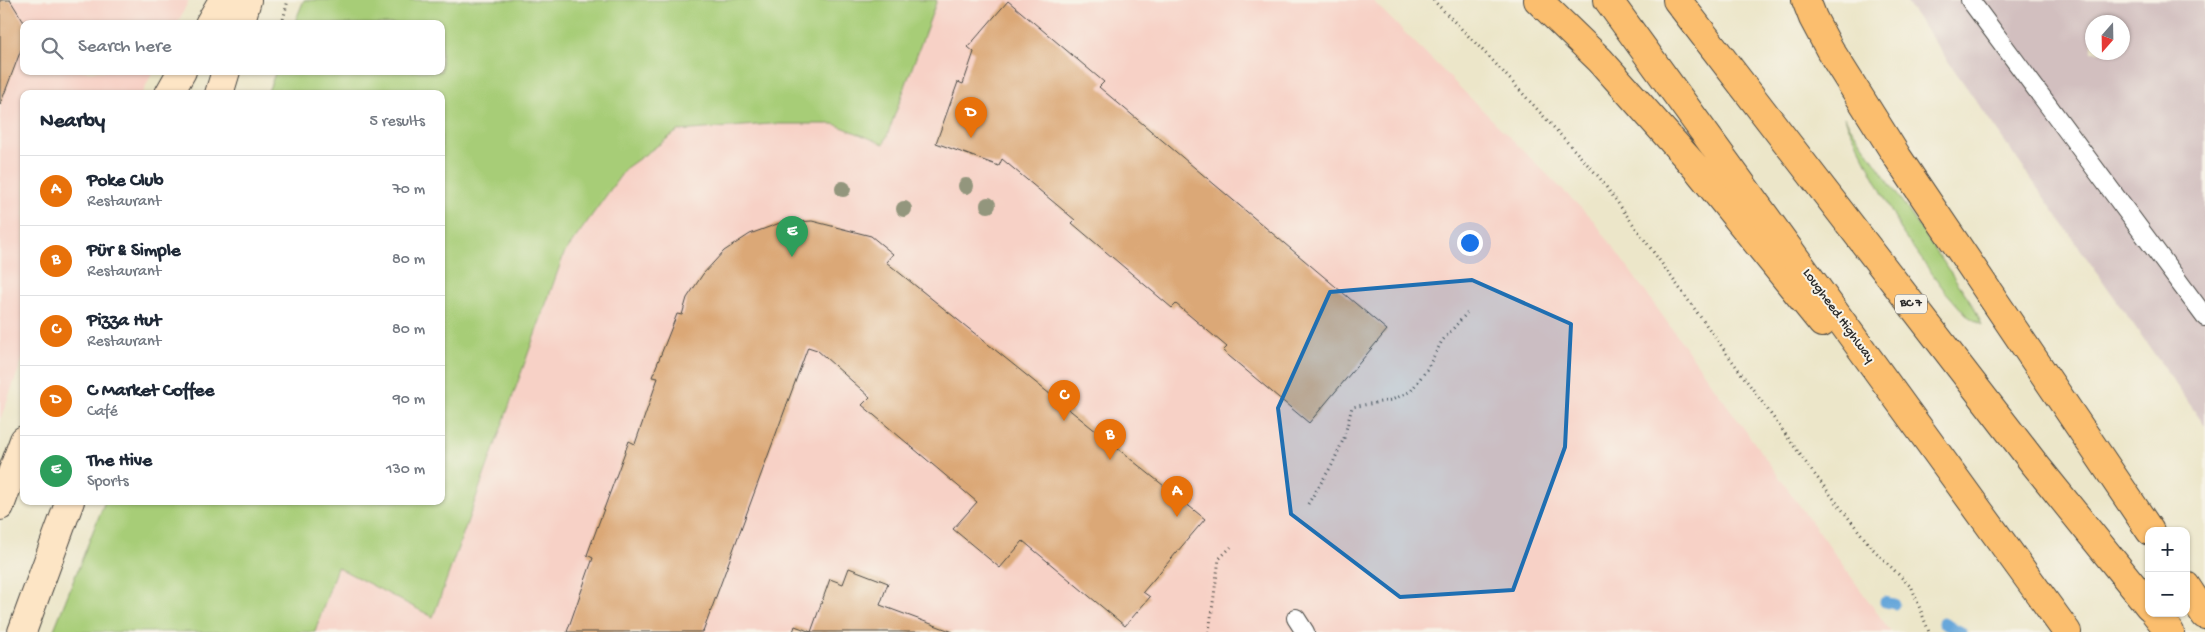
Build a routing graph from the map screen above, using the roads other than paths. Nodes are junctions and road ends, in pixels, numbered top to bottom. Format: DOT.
graph roads {
  1 [pos="223,0"];
  2 [pos="247,0"];
  3 [pos="1538,0"];
  4 [pos="1552,0"];
  5 [pos="1608,0"];
  6 [pos="1677,0"];
  7 [pos="1806,0"];
  8 [pos="1970,0"];
  9 [pos="211,20"];
  10 [pos="241,20"];
  11 [pos="180,75"];
  12 [pos="225,75"];
  13 [pos="171,90"];
  14 [pos="220,90"];
  15 [pos="1698,170"];
  16 [pos="2205,317"];
  17 [pos="20,451"];
  18 [pos="69,505"];
  19 [pos="0,506"];
  20 [pos="2147,527"];
  21 [pos="2190,592"];
  22 [pos="2039,593"];
  23 [pos="2145,601"];
  24 [pos="2205,615"];
  25 [pos="2158,617"];
  26 [pos="22,632"];
  27 [pos="2068,632"];
  28 [pos="2170,632"];
  1 -- 9 [label="main road"];
  2 -- 10 [label="main road"];
  3 -- 15 [label="main road"];
  4 -- 15 [label="lane"];
  5 -- 22 [label="main road, Lougheed Highway"];
  6 -- 23 [label="main road, BC 7"];
  7 -- 20 [label="main road"];
  8 -- 16 [label="lane"];
  11 -- 13 [label="main road"];
  12 -- 14 [label="main road"];
  15 -- 22 [label="main road"];
  17 -- 19 [label="main road"];
  18 -- 26 [label="main road"];
  21 -- 24 [label="main road"];
  22 -- 27 [label="main road, Lougheed Highway"];
  25 -- 28 [label="main road"];
}
